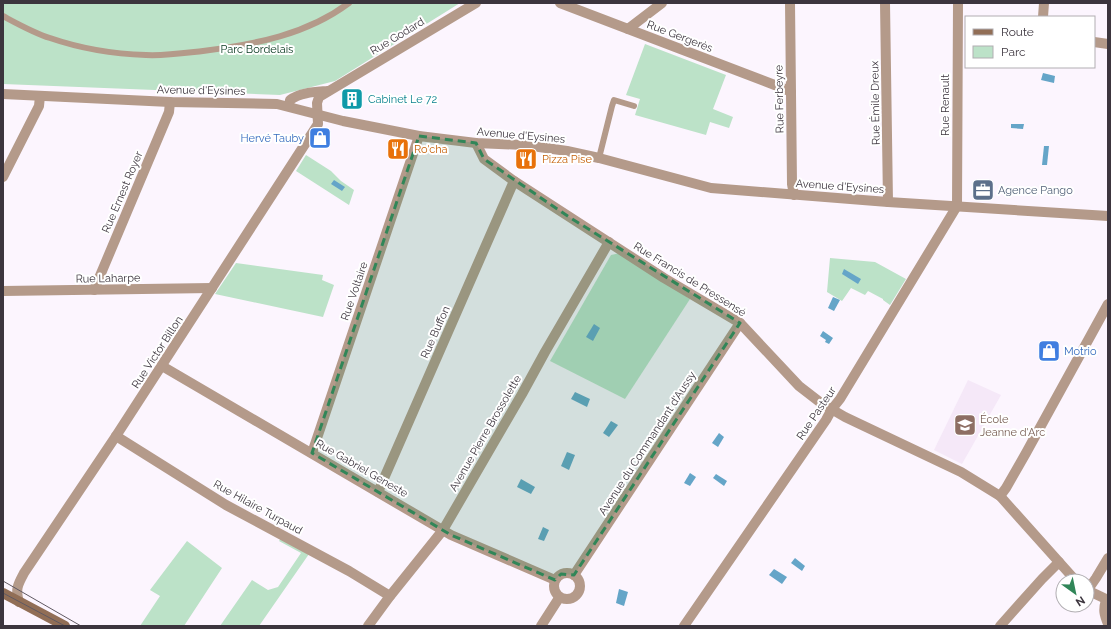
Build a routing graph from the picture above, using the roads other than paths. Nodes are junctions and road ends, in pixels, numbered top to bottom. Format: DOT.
graph roads {
  1 [pos="350,3"];
  2 [pos="476,3"];
  3 [pos="560,3"];
  4 [pos="662,3"];
  5 [pos="790,3"];
  6 [pos="885,3"];
  7 [pos="958,3"];
  8 [pos="1044,3"];
  9 [pos="3,16"];
  10 [pos="1043,16"];
  11 [pos="628,29"];
  12 [pos="1095,42"];
  13 [pos="1108,44"];
  14 [pos="330,90"];
  15 [pos="791,92"];
  16 [pos="3,94"];
  17 [pos="40,96"];
  18 [pos="170,102"];
  19 [pos="289,106"];
  20 [pos="634,106"];
  21 [pos="317,114"];
  22 [pos="419,136"];
  23 [pos="476,143"];
  24 [pos="599,158"];
  25 [pos="3,177"];
  26 [pos="514,181"];
  27 [pos="794,195"];
  28 [pos="888,202"];
  29 [pos="957,206"];
  30 [pos="1108,216"];
  31 [pos="609,242"];
  32 [pos="212,288"];
  33 [pos="94,290"];
  34 [pos="3,291"];
  35 [pos="1108,304"];
  36 [pos="740,324"];
  37 [pos="162,366"];
  38 [pos="832,409"];
  39 [pos="116,436"];
  40 [pos="312,453"];
  41 [pos="378,492"];
  42 [pos="1000,496"];
  43 [pos="443,530"];
  44 [pos="1108,558"];
  45 [pos="1060,562"];
  46 [pos="1069,573"];
  47 [pos="574,575"];
  48 [pos="1095,579"];
  49 [pos="555,580"];
  50 [pos="3,593"];
  51 [pos="1095,595"];
  52 [pos="390,596"];
  53 [pos="559,598"];
  54 [pos="1107,600"];
  55 [pos="19,602"];
  56 [pos="1108,624"];
  57 [pos="65,626"];
  58 [pos="368,626"];
  59 [pos="541,626"];
  60 [pos="684,626"];
  61 [pos="1000,626"];
  1 -- 9 [label="lane"];
  2 -- 14 [label="street, Rue Godard"];
  3 -- 11 [label="street, Rue Gergerès"];
  4 -- 11 [label="street"];
  5 -- 15 [label="street, Rue Ferbeyre"];
  6 -- 28 [label="street, Rue Émile Dreux"];
  7 -- 29 [label="street, Rue Renault"];
  8 -- 10 [label="street"];
  11 -- 15 [label="street, Rue Gergerès"];
  12 -- 13 [label="street"];
  14 -- 19 [label="street"];
  14 -- 21 [label="street, Rue Victor Billon"];
  15 -- 27 [label="street, Rue Ferbeyre"];
  16 -- 17 [label="street, Avenue d'Eysines"];
  17 -- 18 [label="street, Avenue d'Eysines"];
  17 -- 25 [label="street"];
  18 -- 19 [label="street, Avenue d'Eysines"];
  18 -- 33 [label="street, Rue Ernest Royer"];
  19 -- 21 [label="street, Avenue d'Eysines"];
  20 -- 24 [label="lane"];
  21 -- 22 [label="street, Avenue d'Eysines"];
  21 -- 32 [label="street, Rue Victor Billon"];
  22 -- 23 [label="street, Avenue d'Eysines"];
  22 -- 40 [label="street, Rue Voltaire"];
  23 -- 24 [label="street, Avenue d'Eysines"];
  23 -- 26 [label="street, Rue Francis de Pressensé"];
  24 -- 27 [label="street, Avenue d'Eysines"];
  26 -- 31 [label="street, Rue Francis de Pressensé"];
  26 -- 41 [label="street, Rue Buffon"];
  27 -- 28 [label="street, Avenue d'Eysines"];
  28 -- 29 [label="street, Avenue d'Eysines"];
  29 -- 30 [label="street, Avenue d'Eysines"];
  29 -- 38 [label="street, Rue Pasteur"];
  31 -- 36 [label="street, Rue Francis de Pressensé"];
  31 -- 43 [label="street, Avenue Pierre Brossolette"];
  32 -- 33 [label="street, Rue Laharpe"];
  32 -- 37 [label="street, Rue Victor Billon"];
  33 -- 34 [label="street, Rue Laharpe"];
  35 -- 42 [label="street"];
  36 -- 38 [label="street, Rue Francis de Pressensé"];
  36 -- 47 [label="street, Avenue du Commandant d'Aussy"];
  37 -- 39 [label="street, Rue Victor Billon"];
  37 -- 40 [label="street, Rue Gabriel Geneste"];
  38 -- 42 [label="street, Rue Francis de Pressensé"];
  38 -- 60 [label="street, Rue Pasteur"];
  39 -- 52 [label="street, Rue Hilaire Turpaud"];
  39 -- 55 [label="street, Rue Victor Billon"];
  40 -- 41 [label="street, Rue Gabriel Geneste"];
  41 -- 43 [label="street, Rue Gabriel Geneste"];
  42 -- 45 [label="street, Rue Francis de Pressensé"];
  43 -- 49 [label="street, Rue Gabriel Geneste"];
  43 -- 52 [label="street, Avenue Pierre Brossolette"];
  44 -- 48 [label="street"];
  45 -- 46 [label="street, Rue Francis de Pressensé"];
  45 -- 61 [label="street"];
  47 -- 49 [label="street"];
  47 -- 53 [label="street"];
  49 -- 53 [label="street"];
  50 -- 55 [label="main road"];
  51 -- 54 [label="street"];
  52 -- 58 [label="street, Avenue Pierre Brossolette"];
  53 -- 59 [label="street"];
  54 -- 56 [label="street"];
  55 -- 57 [label="main road"];
}
